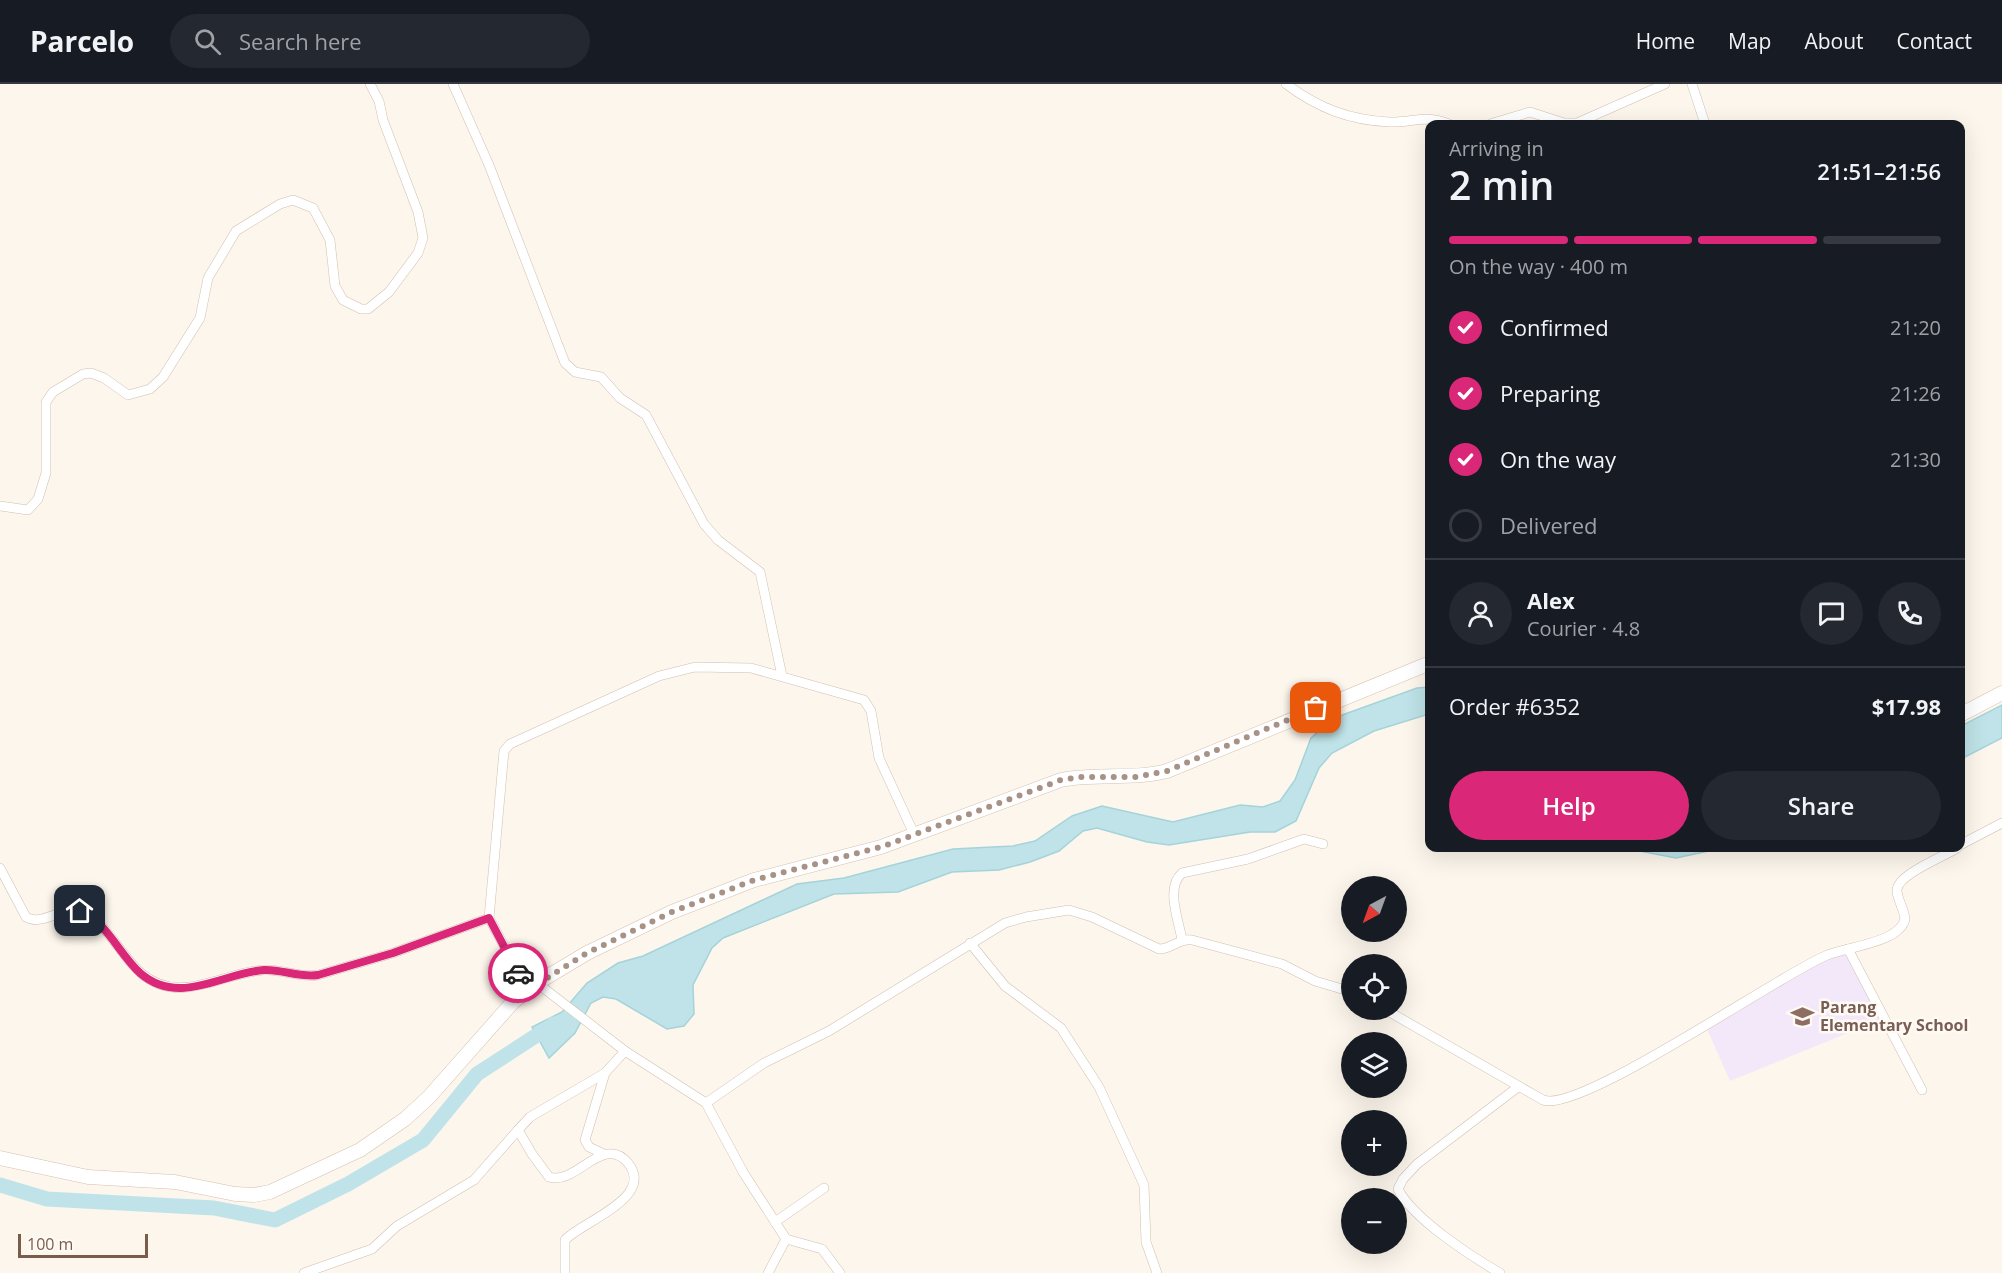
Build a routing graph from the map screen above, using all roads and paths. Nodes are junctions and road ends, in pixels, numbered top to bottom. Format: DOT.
graph roads {
  1 [pos="370,84"];
  2 [pos="453,84"];
  3 [pos="1286,84"];
  4 [pos="1665,84"];
  5 [pos="1692,84"];
  6 [pos="1438,120"];
  7 [pos="1503,120"];
  8 [pos="1555,120"];
  9 [pos="1584,120"];
  10 [pos="1704,120"];
  11 [pos="0,506"];
  12 [pos="1425,665"];
  13 [pos="782,676"];
  14 [pos="2002,693"];
  15 [pos="1965,713"];
  16 [pos="2002,823"];
  17 [pos="914,834"];
  18 [pos="1965,843"];
  19 [pos="1323,844"];
  20 [pos="1950,852"];
  21 [pos="0,868"];
  22 [pos="489,918"];
  23 [pos="1182,940"];
  24 [pos="970,943"];
  25 [pos="1848,949"];
  26 [pos="532,986"];
  27 [pos="1341,989"];
  28 [pos="1403,1020"];
  29 [pos="625,1051"];
  30 [pos="605,1073"];
  31 [pos="1518,1086"];
  32 [pos="1922,1090"];
  33 [pos="706,1103"];
  34 [pos="518,1130"];
  35 [pos="604,1154"];
  36 [pos="0,1158"];
  37 [pos="824,1188"];
  38 [pos="775,1222"];
  39 [pos="786,1239"];
  40 [pos="304,1273"];
  41 [pos="565,1273"];
  42 [pos="768,1273"];
  43 [pos="840,1273"];
  44 [pos="1157,1273"];
  45 [pos="1500,1273"];
  1 -- 11 [label="street"];
  2 -- 13 [label="street"];
  3 -- 6 [label="street"];
  4 -- 9 [label="street"];
  5 -- 10 [label="street"];
  7 -- 8 [label="street"];
  12 -- 17 [label="main road"];
  13 -- 17 [label="street"];
  13 -- 22 [label="street"];
  14 -- 15 [label="main road"];
  16 -- 18 [label="street"];
  17 -- 26 [label="main road"];
  19 -- 23 [label="street"];
  20 -- 25 [label="street"];
  21 -- 22 [label="street"];
  22 -- 26 [label="street"];
  23 -- 24 [label="street"];
  23 -- 27 [label="street"];
  24 -- 33 [label="street"];
  24 -- 44 [label="street"];
  25 -- 31 [label="street"];
  25 -- 32 [label="street"];
  26 -- 29 [label="street"];
  26 -- 36 [label="main road"];
  28 -- 31 [label="street"];
  29 -- 30 [label="street"];
  29 -- 33 [label="street"];
  30 -- 34 [label="street"];
  30 -- 35 [label="street"];
  31 -- 45 [label="street"];
  33 -- 38 [label="street"];
  34 -- 35 [label="street"];
  34 -- 40 [label="street"];
  35 -- 41 [label="street"];
  37 -- 38 [label="street"];
  38 -- 39 [label="street"];
  39 -- 42 [label="street"];
  39 -- 43 [label="street"];
}
